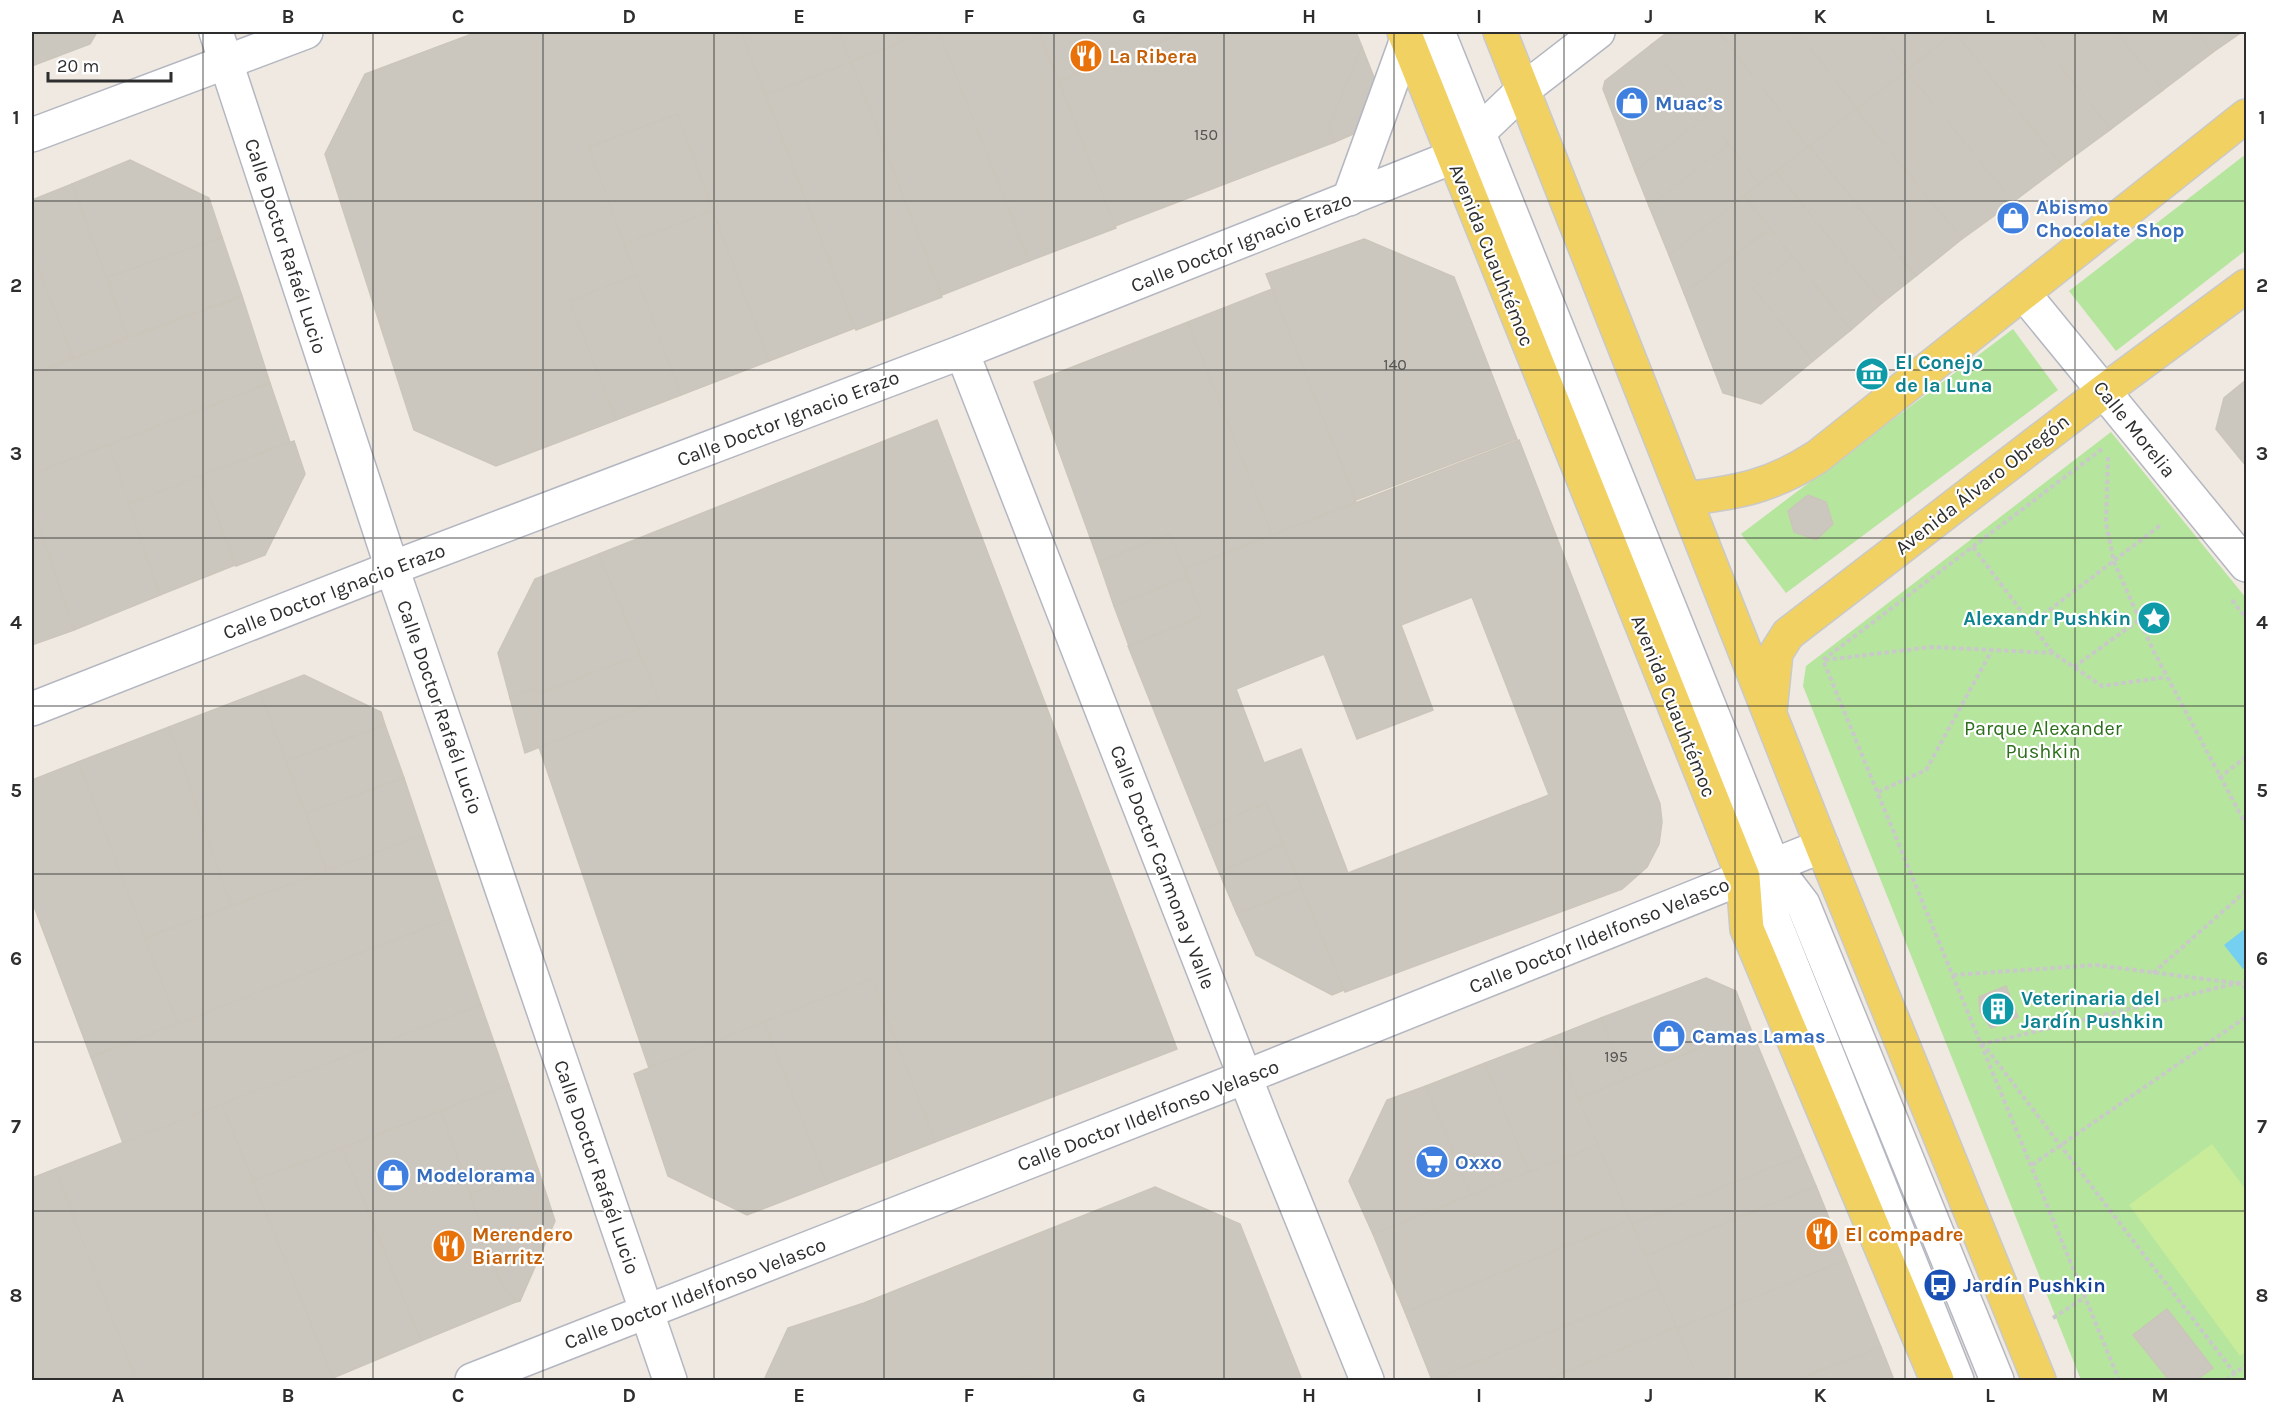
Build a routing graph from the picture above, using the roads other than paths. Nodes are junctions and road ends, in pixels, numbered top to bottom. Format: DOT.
graph roads {
  1 [pos="216,32"];
  2 [pos="306,32"];
  3 [pos="1438,32"];
  4 [pos="1500,32"];
  5 [pos="1598,32"];
  6 [pos="1405,35"];
  7 [pos="226,62"];
  8 [pos="1523,90"];
  9 [pos="2247,116"];
  10 [pos="1479,132"];
  11 [pos="32,135"];
  12 [pos="1453,157"];
  13 [pos="1348,199"];
  14 [pos="2247,286"];
  15 [pos="2024,294"];
  16 [pos="962,352"];
  17 [pos="2104,391"];
  18 [pos="1685,500"];
  19 [pos="2247,566"];
  20 [pos="392,568"];
  21 [pos="32,709"];
  22 [pos="1770,716"];
  23 [pos="1822,846"];
  24 [pos="1773,865"];
  25 [pos="1743,877"];
  26 [pos="1245,1077"];
  27 [pos="647,1312"];
  28 [pos="472,1380"];
  29 [pos="670,1380"];
  30 [pos="1367,1380"];
  31 [pos="1937,1380"];
  32 [pos="1956,1380"];
  33 [pos="1997,1380"];
  34 [pos="2039,1380"];
  1 -- 7 [label="street, Calle Doctor Rafaél Lucio"];
  2 -- 7 [label="street"];
  3 -- 10 [label="street"];
  4 -- 8 [label="main road"];
  5 -- 8 [label="street, Calle Doctor Ignacio Erazo"];
  6 -- 12 [label="main road, Avenida Cuauhtémoc"];
  6 -- 13 [label="street"];
  7 -- 11 [label="street"];
  7 -- 20 [label="street, Calle Doctor Rafaél Lucio"];
  8 -- 10 [label="street, Calle Doctor Ignacio Erazo"];
  8 -- 18 [label="main road"];
  9 -- 15 [label="main road"];
  10 -- 12 [label="street, Calle Doctor Ignacio Erazo"];
  10 -- 24 [label="street"];
  12 -- 13 [label="street, Calle Doctor Ignacio Erazo"];
  12 -- 25 [label="main road, Avenida Cuauhtémoc"];
  13 -- 16 [label="street, Calle Doctor Ignacio Erazo"];
  14 -- 17 [label="main road, Avenida Álvaro Obregón"];
  15 -- 17 [label="street, Calle Morelia"];
  15 -- 18 [label="main road"];
  16 -- 20 [label="street, Calle Doctor Ignacio Erazo"];
  16 -- 26 [label="street, Calle Doctor Carmona y Valle"];
  17 -- 19 [label="street, Calle Morelia"];
  17 -- 22 [label="main road, Avenida Álvaro Obregón"];
  18 -- 22 [label="main road"];
  20 -- 21 [label="street, Calle Doctor Ignacio Erazo"];
  20 -- 27 [label="street, Calle Doctor Rafaél Lucio"];
  22 -- 23 [label="main road"];
  23 -- 24 [label="street, Calle Doctor Ildelfonso Velasco"];
  23 -- 34 [label="main road"];
  24 -- 25 [label="street, Calle Doctor Ildelfonso Velasco"];
  24 -- 32 [label="street"];
  24 -- 33 [label="street"];
  25 -- 26 [label="street, Calle Doctor Ildelfonso Velasco"];
  25 -- 31 [label="main road, Avenida Cuauhtémoc"];
  26 -- 27 [label="street, Calle Doctor Ildelfonso Velasco"];
  26 -- 30 [label="street, Calle Doctor Carmona y Valle"];
  27 -- 28 [label="street, Calle Doctor Ildelfonso Velasco"];
  27 -- 29 [label="street, Calle Doctor Rafaél Lucio"];
}
